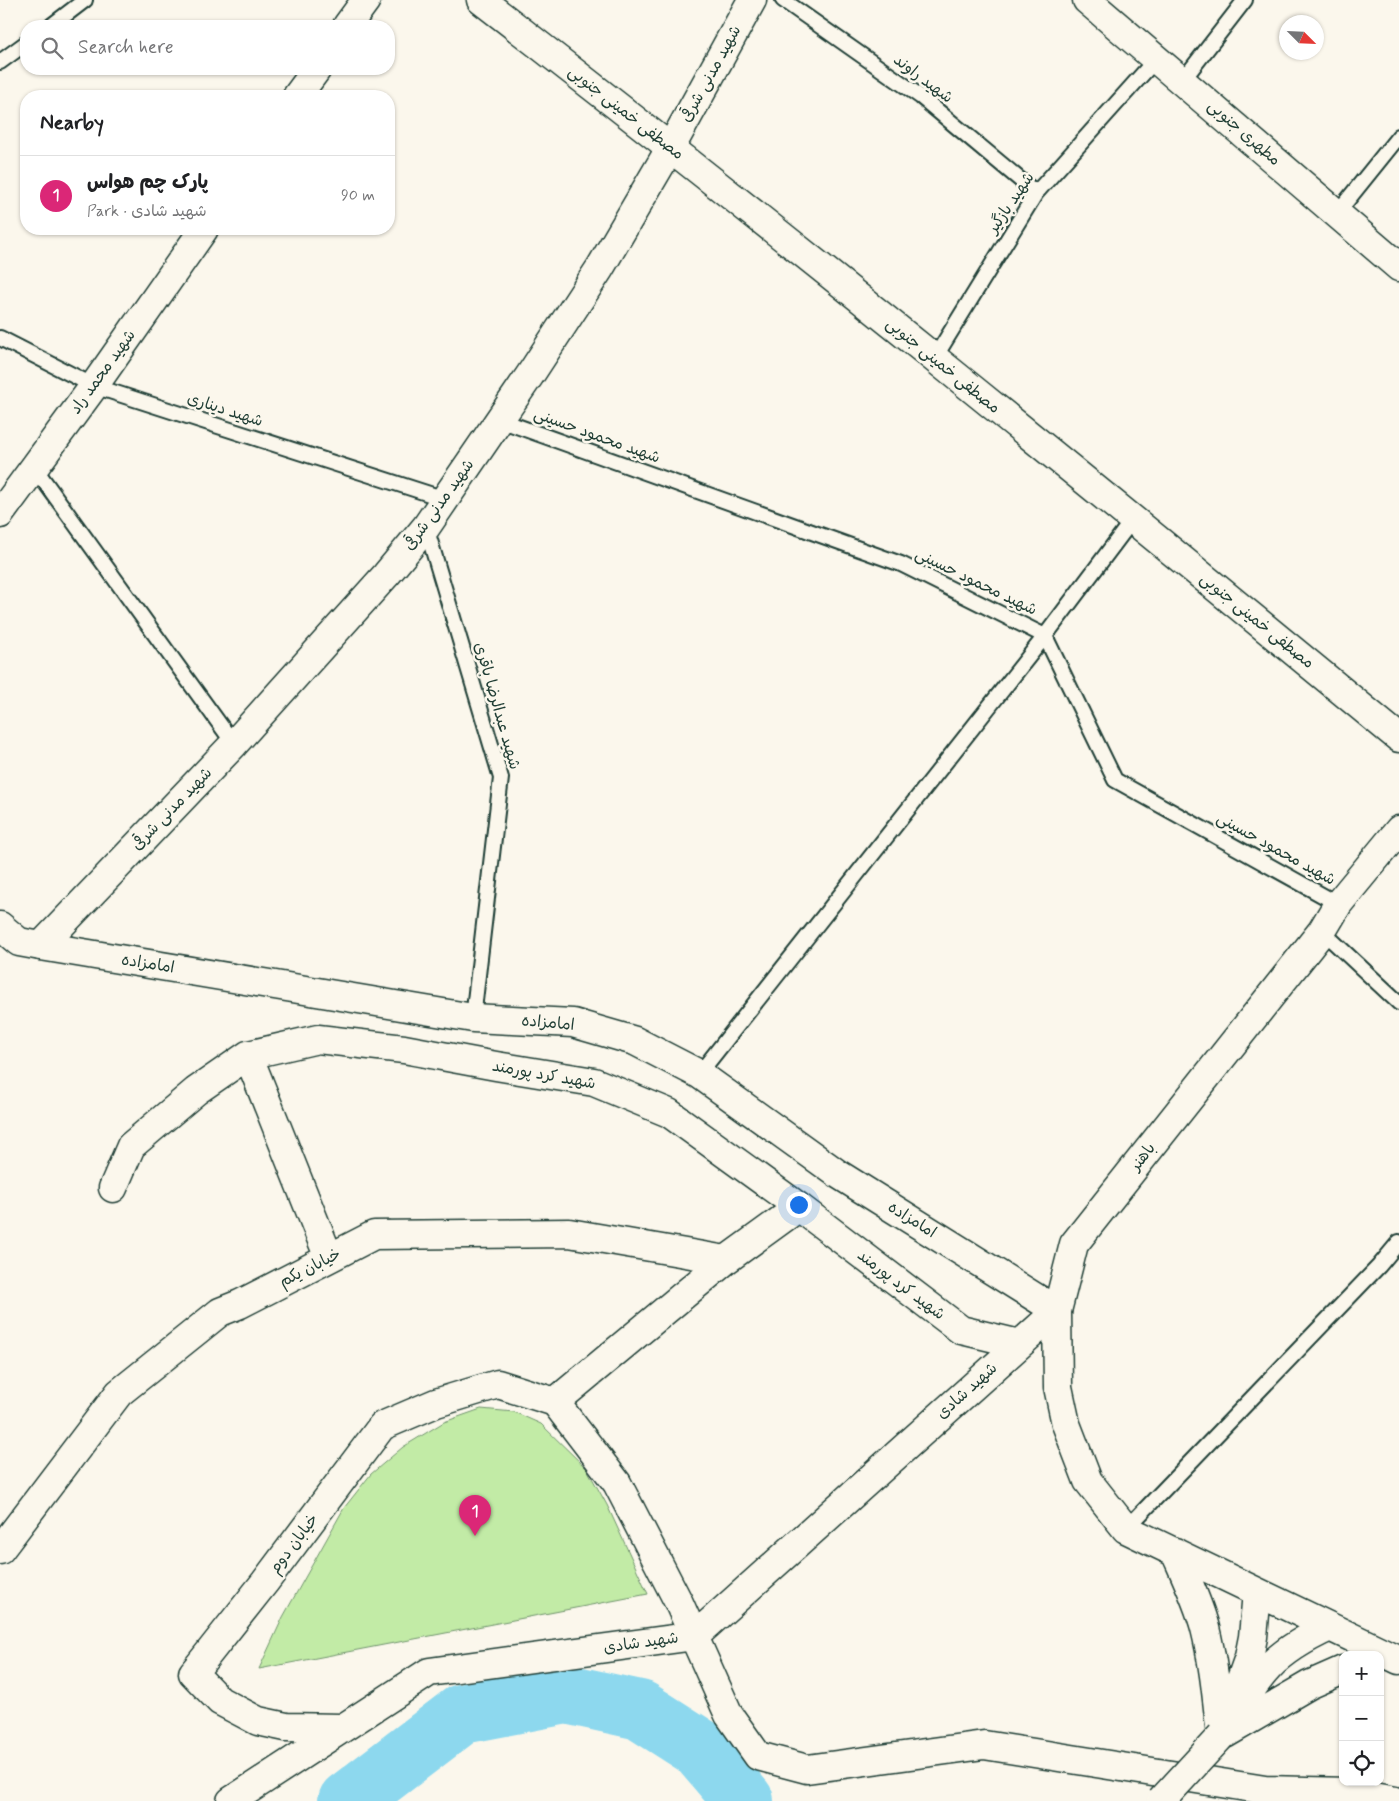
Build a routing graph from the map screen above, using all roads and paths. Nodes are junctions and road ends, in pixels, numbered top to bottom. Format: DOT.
graph roads {
  1 [pos="85,0"];
  2 [pos="366,0"];
  3 [pos="481,0"];
  4 [pos="752,0"];
  5 [pos="783,0"];
  6 [pos="1087,0"];
  7 [pos="1245,0"];
  8 [pos="59,20"];
  9 [pos="351,20"];
  10 [pos="20,48"];
  11 [pos="1157,58"];
  12 [pos="0,62"];
  13 [pos="313,75"];
  14 [pos="1183,80"];
  15 [pos="301,90"];
  16 [pos="1399,136"];
  17 [pos="671,147"];
  18 [pos="1036,193"];
  19 [pos="1337,213"];
  20 [pos="200,235"];
  21 [pos="1399,267"];
  22 [pos="0,338"];
  23 [pos="934,359"];
  24 [pos="94,386"];
  25 [pos="500,420"];
  26 [pos="34,466"];
  27 [pos="445,499"];
  28 [pos="0,514"];
  29 [pos="1133,519"];
  30 [pos="426,527"];
  31 [pos="1045,636"];
  32 [pos="1399,738"];
  33 [pos="234,744"];
  34 [pos="1399,830"];
  35 [pos="1338,904"];
  36 [pos="1322,931"];
  37 [pos="15,941"];
  38 [pos="1399,1003"];
  39 [pos="473,1018"];
  40 [pos="248,1055"];
  41 [pos="699,1074"];
  42 [pos="113,1188"];
  43 [pos="799,1207"];
  44 [pos="1399,1242"];
  45 [pos="329,1258"];
  46 [pos="726,1260"];
  47 [pos="1057,1311"];
  48 [pos="1020,1344"];
  49 [pos="555,1402"];
  50 [pos="1126,1528"];
  51 [pos="0,1550"];
  52 [pos="1175,1552"];
  53 [pos="1257,1592"];
  54 [pos="1330,1627"];
  55 [pos="695,1636"];
  56 [pos="1399,1660"];
  57 [pos="1384,1665"];
  58 [pos="1399,1670"];
  59 [pos="1339,1672"];
  60 [pos="342,1728"];
  61 [pos="1221,1736"];
  62 [pos="231,1801"];
  63 [pos="1161,1801"];
  64 [pos="1395,1801"];
  1 -- 8 [label="lane"];
  2 -- 9 [label="street"];
  3 -- 17 [label="street, مصطفی خمینی جنوبی"];
  4 -- 17 [label="street, شهید مدنی شرقی"];
  5 -- 18 [label="lane, شهید راوند"];
  6 -- 11 [label="street, مطهری جنوبی"];
  7 -- 14 [label="lane"];
  10 -- 12 [label="lane"];
  11 -- 14 [label="street, مطهری جنوبی"];
  11 -- 18 [label="lane, شهید بازگیر"];
  13 -- 15 [label="street"];
  14 -- 19 [label="street, مطهری جنوبی"];
  16 -- 19 [label="lane"];
  17 -- 23 [label="street, مصطفی خمینی جنوبی"];
  17 -- 25 [label="street, شهید مدنی شرقی"];
  18 -- 23 [label="lane, شهید بازگیر"];
  19 -- 21 [label="street, مطهری جنوبی"];
  20 -- 24 [label="street, شهید محمد راد"];
  22 -- 24 [label="lane, شهید دیناری"];
  23 -- 29 [label="street, مصطفی خمینی جنوبی"];
  24 -- 26 [label="street, شهید محمد راد"];
  24 -- 27 [label="lane, شهید دیناری"];
  25 -- 27 [label="street, شهید مدنی شرقی"];
  25 -- 31 [label="lane, شهید محمود حسینی"];
  26 -- 28 [label="street, شهید محمد راد"];
  26 -- 33 [label="lane"];
  27 -- 30 [label="street, شهید مدنی شرقی"];
  29 -- 31 [label="lane"];
  29 -- 32 [label="street, مصطفی خمینی جنوبی"];
  30 -- 33 [label="street, شهید مدنی شرقی"];
  30 -- 39 [label="lane, شهید عبدالرضا باقری"];
  31 -- 35 [label="lane, شهید محمود حسینی"];
  31 -- 41 [label="lane"];
  33 -- 37 [label="street, شهید مدنی شرقی"];
  34 -- 35 [label="street, باهنر"];
  35 -- 36 [label="street, باهنر"];
  36 -- 38 [label="lane"];
  36 -- 47 [label="street, باهنر"];
  37 -- 39 [label="street, امامزاده"];
  39 -- 41 [label="street, امامزاده"];
  40 -- 42 [label="street, شهید کرد پورمند"];
  40 -- 43 [label="street, شهید کرد پورمند"];
  40 -- 45 [label="street"];
  41 -- 47 [label="street, امامزاده"];
  43 -- 46 [label="street"];
  43 -- 48 [label="street, شهید کرد پورمند"];
  44 -- 50 [label="lane"];
  45 -- 46 [label="street, خیابان یکم"];
  45 -- 51 [label="street, خیابان یکم"];
  46 -- 49 [label="street"];
  47 -- 48 [label="street, شهید شادی"];
  47 -- 50 [label="street, باهنر"];
  48 -- 55 [label="street, شهید شادی"];
  49 -- 55 [label="street"];
  49 -- 60 [label="street, خیابان دوم"];
  50 -- 52 [label="street"];
  52 -- 53 [label="street"];
  52 -- 61 [label="street"];
  53 -- 54 [label="street"];
  53 -- 61 [label="street"];
  54 -- 56 [label="street"];
  54 -- 61 [label="street"];
  55 -- 60 [label="street, شهید شادی"];
  55 -- 64 [label="street"];
  57 -- 58 [label="street"];
  59 -- 61 [label="street"];
  60 -- 62 [label="street, شهید شادی"];
  61 -- 63 [label="street, bridge"];
}
